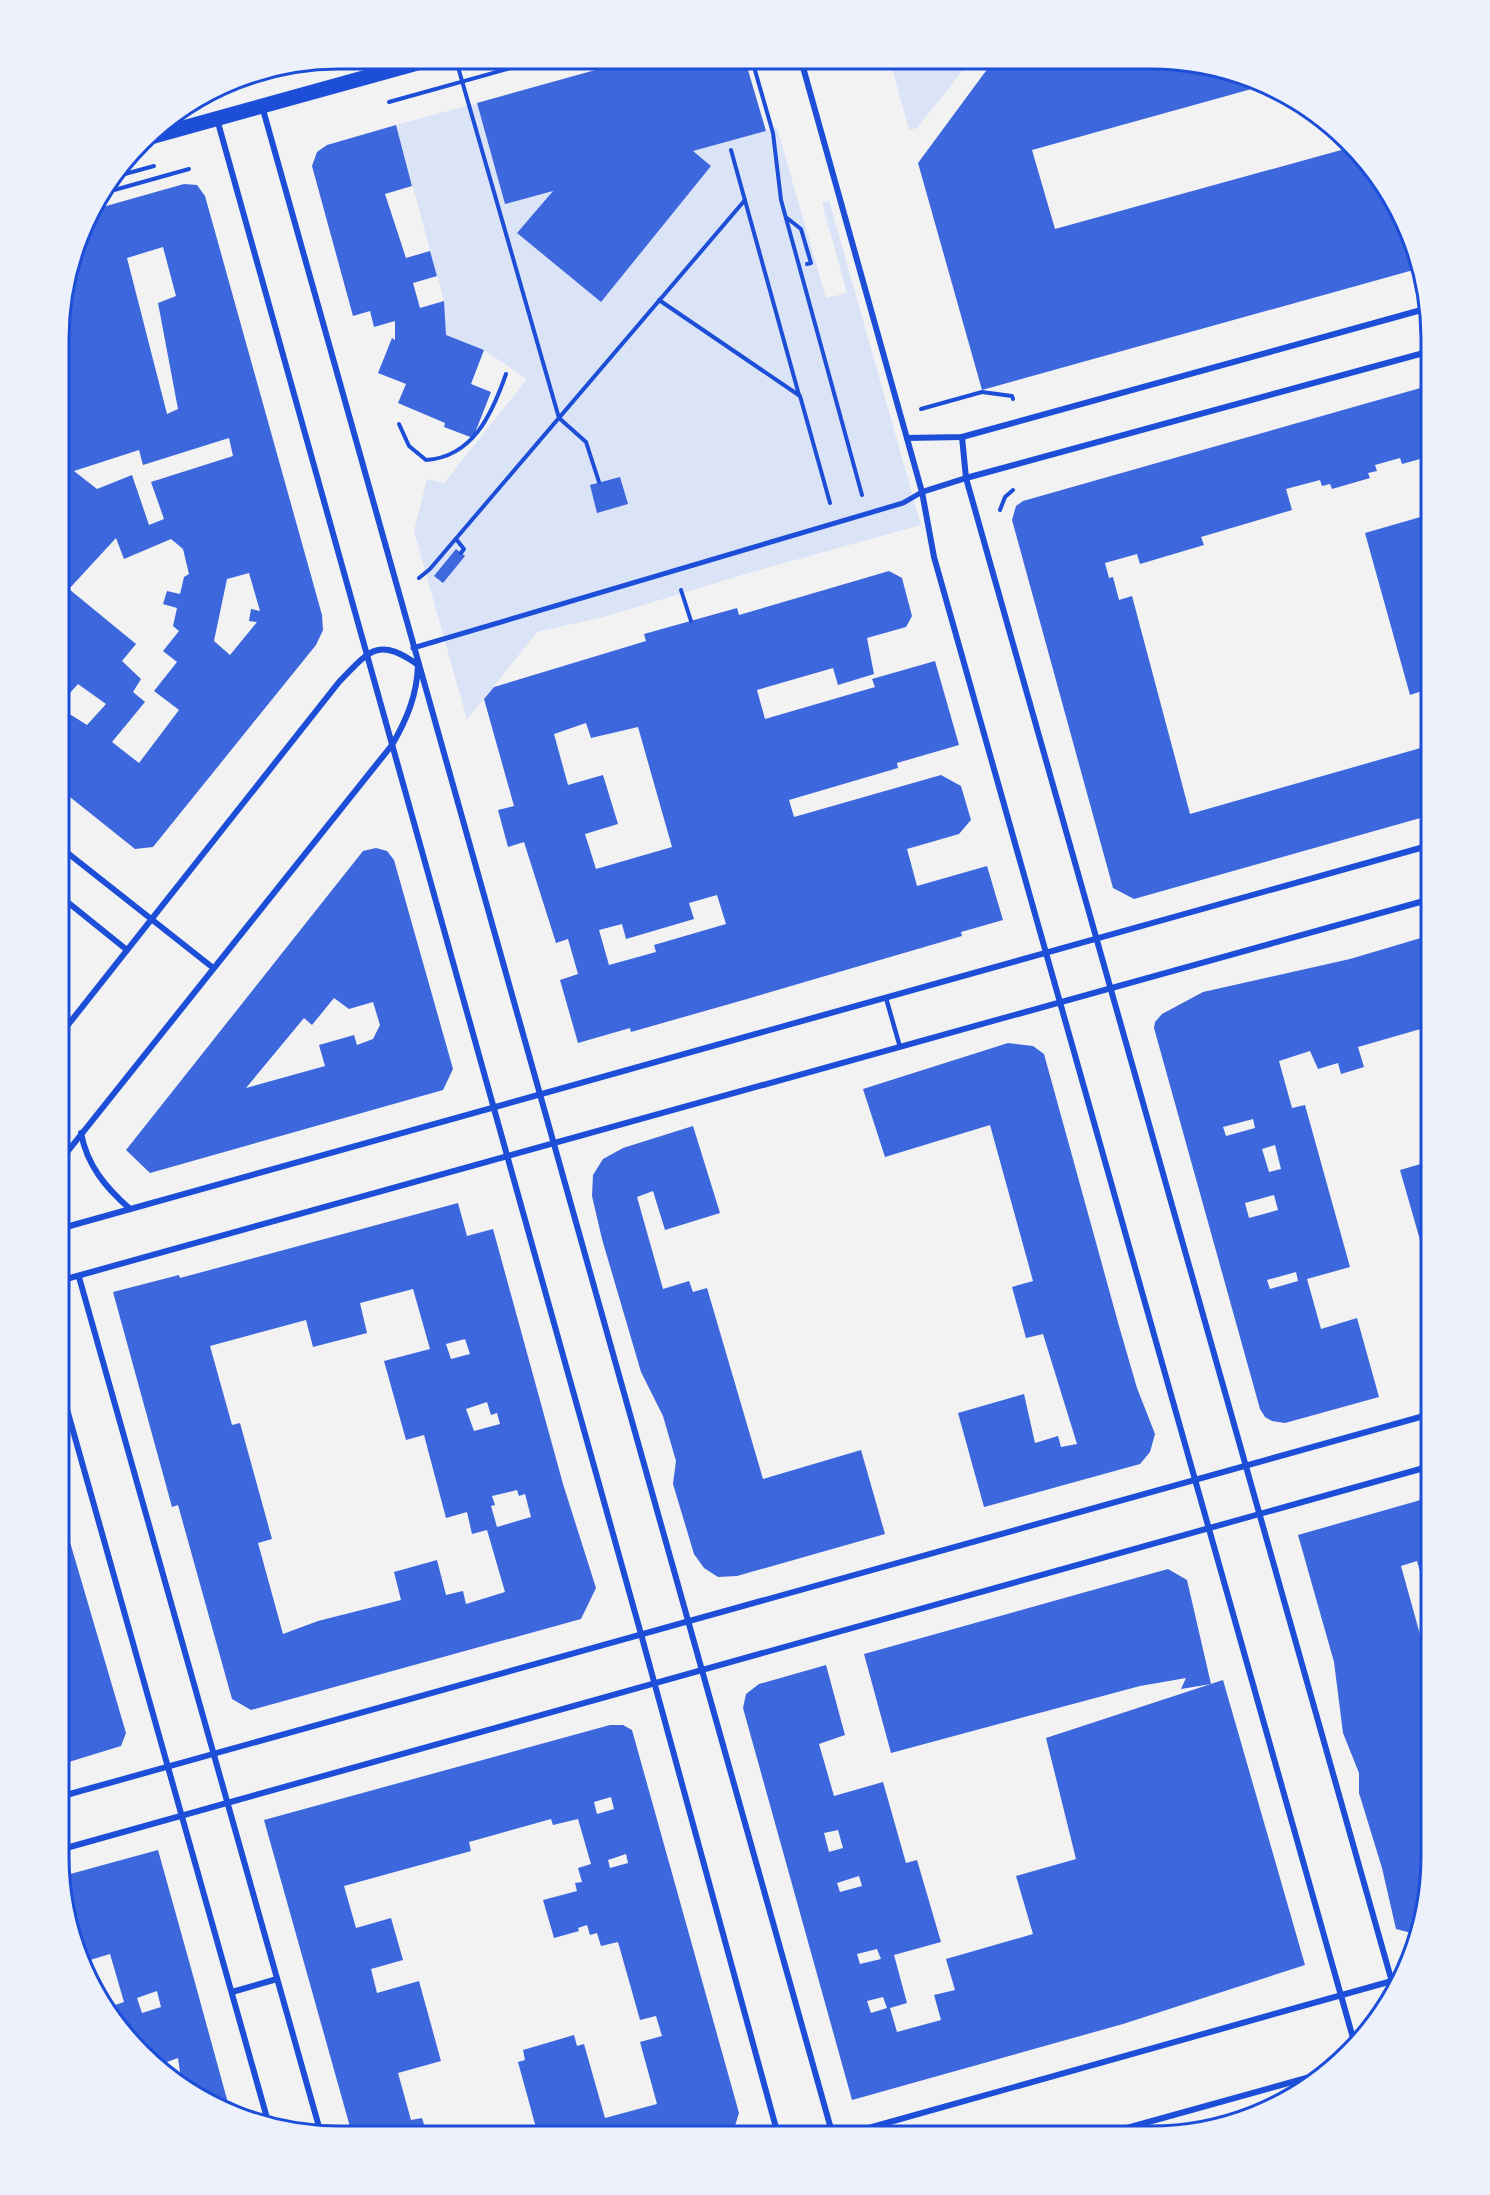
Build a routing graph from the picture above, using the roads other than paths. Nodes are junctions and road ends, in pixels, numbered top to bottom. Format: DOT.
graph roads {
  1 [pos="396,69"];
  2 [pos="804,69"];
  3 [pos="262,106"];
  4 [pos="217,118"];
  5 [pos="165,133"];
  6 [pos="1419,311"];
  7 [pos="1421,354"];
  8 [pos="962,437"];
  9 [pos="907,438"];
  10 [pos="966,478"];
  11 [pos="922,492"];
  12 [pos="413,648"];
  13 [pos="366,654"];
  14 [pos="418,665"];
  15 [pos="392,745"];
  16 [pos="1421,848"];
  17 [pos="69,854"];
  18 [pos="1421,902"];
  19 [pos="69,903"];
  20 [pos="150,918"];
  21 [pos="1096,939"];
  22 [pos="128,950"];
  23 [pos="1046,952"];
  24 [pos="212,967"];
  25 [pos="1111,988"];
  26 [pos="885,998"];
  27 [pos="1060,1002"];
  28 [pos="69,1024"];
  29 [pos="900,1047"];
  30 [pos="538,1095"];
  31 [pos="493,1107"];
  32 [pos="81,1132"];
  33 [pos="552,1145"];
  34 [pos="69,1149"];
  35 [pos="507,1157"];
  36 [pos="130,1209"];
  37 [pos="69,1226"];
  38 [pos="79,1277"];
  39 [pos="69,1279"];
  40 [pos="69,1416"];
  41 [pos="1421,1417"];
  42 [pos="1246,1465"];
  43 [pos="1421,1469"];
  44 [pos="1195,1479"];
  45 [pos="1259,1514"];
  46 [pos="1209,1528"];
  47 [pos="690,1621"];
  48 [pos="641,1634"];
  49 [pos="704,1670"];
  50 [pos="654,1683"];
  51 [pos="214,1754"];
  52 [pos="169,1766"];
  53 [pos="69,1794"];
  54 [pos="228,1802"];
  55 [pos="182,1815"];
  56 [pos="69,1847"];
  57 [pos="1393,1975"];
  58 [pos="278,1979"];
  59 [pos="1388,1984"];
  60 [pos="232,1992"];
  61 [pos="1341,1995"];
  62 [pos="1352,2036"];
  63 [pos="1302,2079"];
  64 [pos="267,2116"];
  65 [pos="318,2125"];
  66 [pos="776,2126"];
  67 [pos="830,2126"];
  68 [pos="876,2126"];
  69 [pos="1134,2126"];
  1 -- 3 [label="main road"];
  2 -- 9 [label="street"];
  3 -- 4 [label="main road"];
  3 -- 12 [label="street"];
  4 -- 5 [label="main road"];
  4 -- 13 [label="street"];
  6 -- 8 [label="street"];
  7 -- 10 [label="street"];
  8 -- 9 [label="street"];
  8 -- 10 [label="street"];
  9 -- 11 [label="street"];
  10 -- 11 [label="street"];
  10 -- 21 [label="street"];
  11 -- 12 [label="street"];
  11 -- 23 [label="street"];
  12 -- 14 [label="street"];
  13 -- 14 [label="street"];
  13 -- 15 [label="street"];
  13 -- 20 [label="street"];
  14 -- 15 [label="street"];
  14 -- 30 [label="street"];
  15 -- 24 [label="street"];
  15 -- 31 [label="street"];
  16 -- 21 [label="street"];
  17 -- 20 [label="street"];
  18 -- 25 [label="street"];
  19 -- 22 [label="street"];
  20 -- 22 [label="street"];
  20 -- 24 [label="street"];
  21 -- 23 [label="street"];
  21 -- 25 [label="street"];
  22 -- 28 [label="street"];
  23 -- 26 [label="street"];
  23 -- 27 [label="street"];
  24 -- 32 [label="street"];
  25 -- 27 [label="street"];
  25 -- 42 [label="street"];
  26 -- 29 [label="lane"];
  26 -- 30 [label="street"];
  27 -- 29 [label="street"];
  27 -- 44 [label="street"];
  29 -- 33 [label="street"];
  30 -- 31 [label="street"];
  30 -- 33 [label="street"];
  31 -- 35 [label="street"];
  31 -- 36 [label="street"];
  32 -- 34 [label="street"];
  32 -- 36 [label="street"];
  33 -- 35 [label="street"];
  33 -- 47 [label="street"];
  35 -- 38 [label="street"];
  35 -- 48 [label="street"];
  36 -- 37 [label="street"];
  38 -- 39 [label="street"];
  38 -- 51 [label="street"];
  40 -- 52 [label="street"];
  41 -- 42 [label="street"];
  42 -- 44 [label="street"];
  42 -- 45 [label="street"];
  43 -- 45 [label="street"];
  44 -- 46 [label="street"];
  44 -- 47 [label="street"];
  45 -- 46 [label="street"];
  45 -- 57 [label="street"];
  46 -- 49 [label="street"];
  46 -- 61 [label="street"];
  47 -- 48 [label="street"];
  47 -- 49 [label="street"];
  48 -- 50 [label="street"];
  48 -- 51 [label="street"];
  49 -- 50 [label="street"];
  49 -- 67 [label="street"];
  50 -- 54 [label="street"];
  50 -- 66 [label="street"];
  51 -- 52 [label="street"];
  51 -- 54 [label="street"];
  52 -- 53 [label="street"];
  52 -- 55 [label="street"];
  54 -- 55 [label="street"];
  54 -- 58 [label="street"];
  55 -- 56 [label="street"];
  55 -- 60 [label="street"];
  58 -- 60 [label="street"];
  58 -- 65 [label="street"];
  59 -- 61 [label="street"];
  60 -- 64 [label="street"];
  61 -- 62 [label="street"];
  61 -- 68 [label="street"];
  63 -- 69 [label="street"];
}
